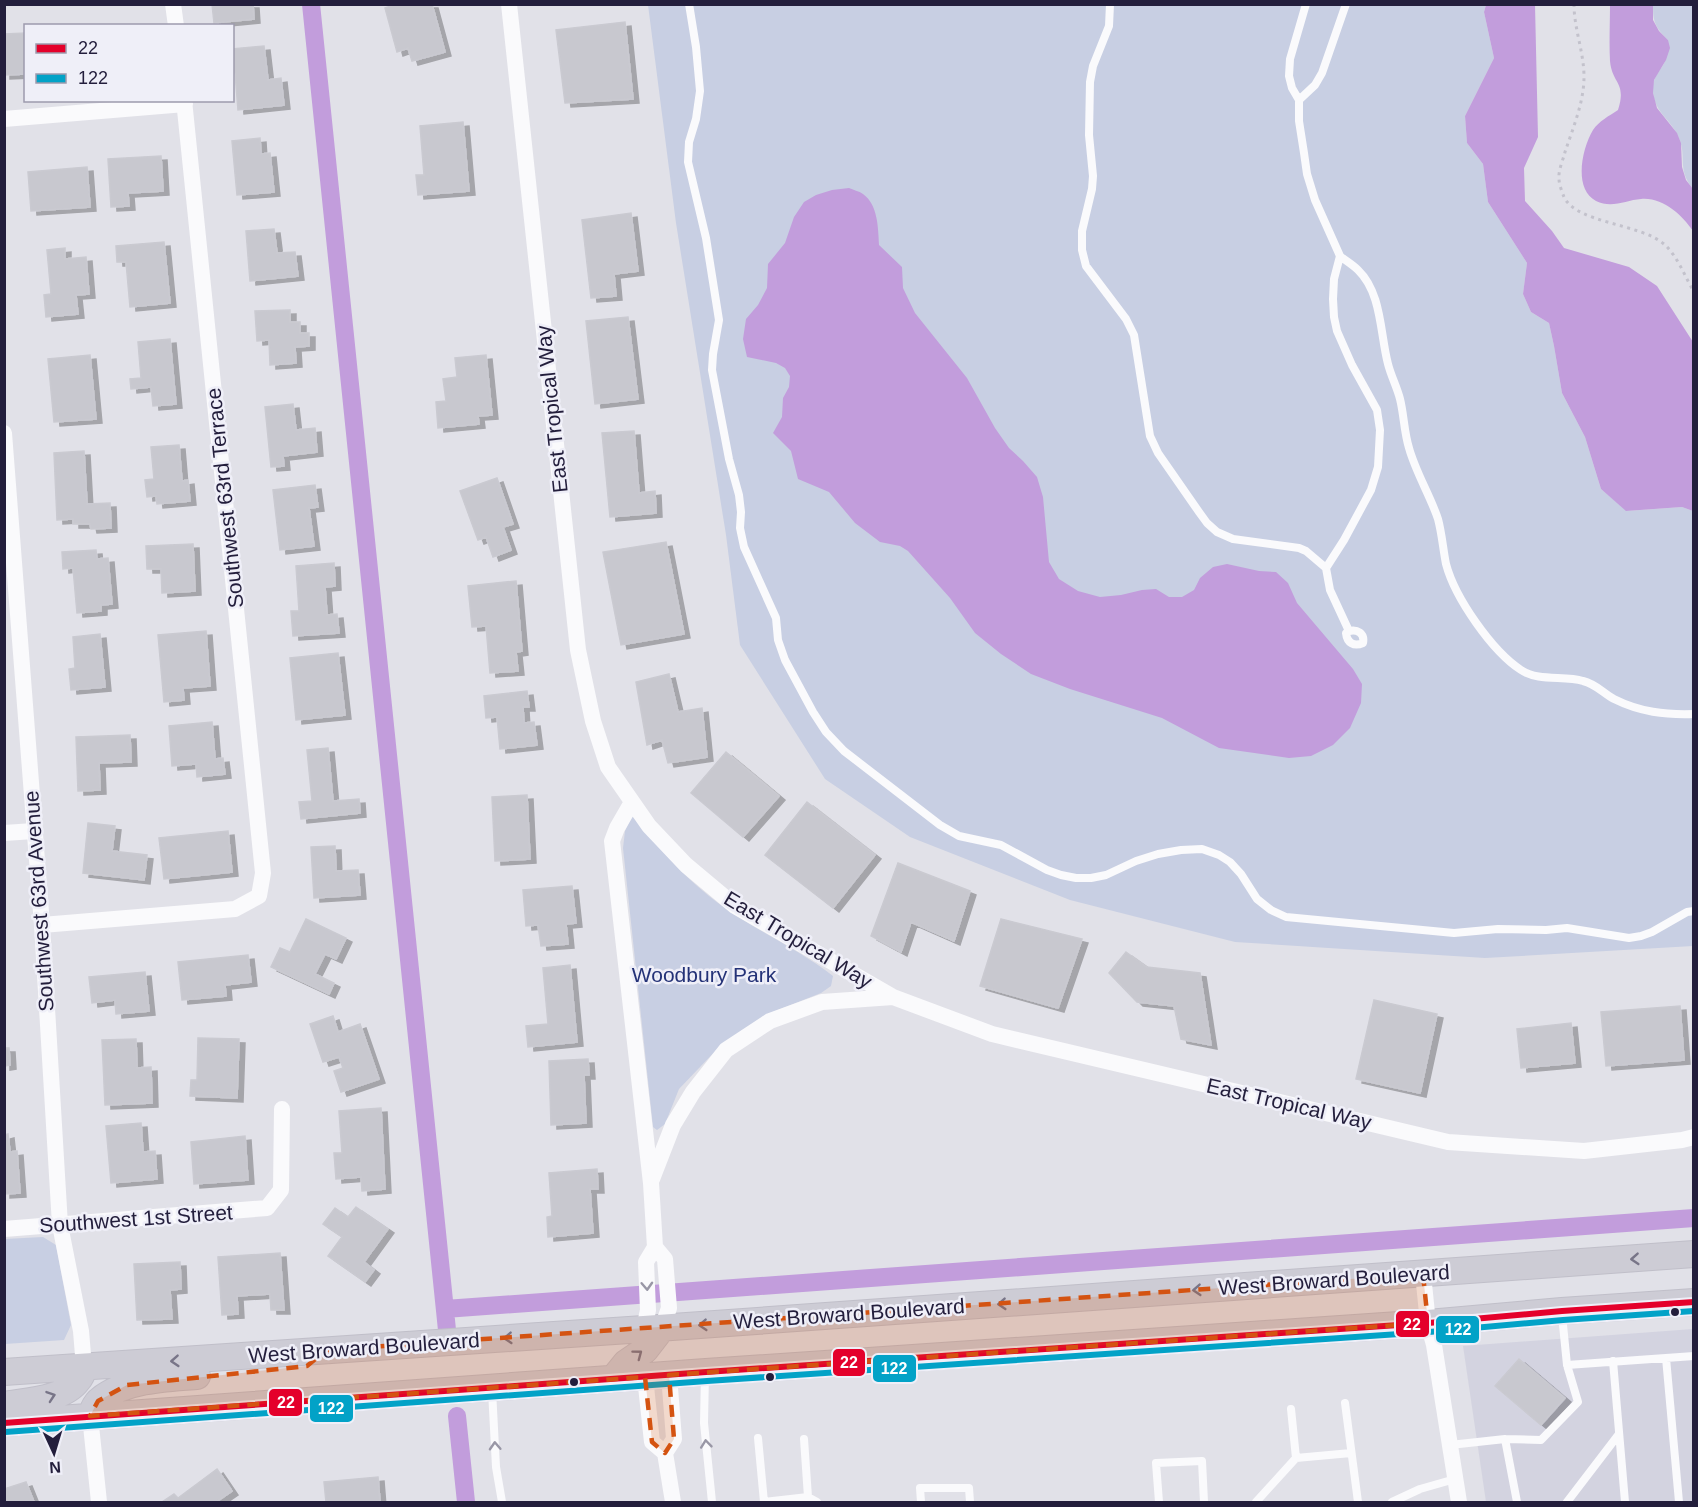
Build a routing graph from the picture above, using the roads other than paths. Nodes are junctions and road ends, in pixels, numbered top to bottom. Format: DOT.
graph roads {
  1 [pos="173,4"];
  2 [pos="509,4"];
  3 [pos="689,4"];
  4 [pos="1110,4"];
  5 [pos="1306,4"];
  6 [pos="1347,4"];
  7 [pos="176,24"];
  8 [pos="1299,100"];
  9 [pos="184,102"];
  10 [pos="4,118"];
  11 [pos="1340,256"];
  12 [pos="4,433"];
  13 [pos="1326,568"];
  14 [pos="1349,631"];
  15 [pos="1694,714"];
  16 [pos="632,802"];
  17 [pos="34,831"];
  18 [pos="4,833"];
  19 [pos="1694,911"];
  20 [pos="42,925"];
  21 [pos="893,997"];
  22 [pos="282,1109"];
  23 [pos="1694,1137"];
  24 [pos="651,1183"];
  25 [pos="60,1225"];
  26 [pos="4,1229"];
  27 [pos="660,1253"];
  28 [pos="1694,1254"];
  29 [pos="1423,1274"];
  30 [pos="1694,1302"];
  31 [pos="1562,1311"];
  32 [pos="656,1318"];
  33 [pos="1428,1323"];
  34 [pos="326,1350"];
  35 [pos="1694,1356"];
  36 [pos="1666,1358"];
  37 [pos="1613,1361"];
  38 [pos="1567,1365"];
  39 [pos="84,1367"];
  40 [pos="4,1372"];
  41 [pos="706,1372"];
  42 [pos="657,1376"];
  43 [pos="613,1379"];
  44 [pos="492,1388"];
  45 [pos="1345,1402"];
  46 [pos="4,1404"];
  47 [pos="1291,1409"];
  48 [pos="90,1416"];
  49 [pos="4,1423"];
  50 [pos="1619,1434"];
  51 [pos="758,1438"];
  52 [pos="804,1439"];
  53 [pos="1505,1439"];
  54 [pos="1450,1445"];
  55 [pos="1351,1453"];
  56 [pos="665,1454"];
  57 [pos="1296,1458"];
  58 [pos="1455,1479"];
  59 [pos="808,1497"];
  60 [pos="99,1503"];
  61 [pos="502,1503"];
  62 [pos="673,1503"];
  63 [pos="712,1503"];
  64 [pos="817,1503"];
  65 [pos="921,1503"];
  66 [pos="970,1503"];
  67 [pos="1159,1503"];
  68 [pos="1204,1503"];
  69 [pos="1256,1503"];
  70 [pos="1358,1503"];
  71 [pos="1392,1503"];
  72 [pos="1459,1503"];
  73 [pos="1517,1503"];
  74 [pos="1567,1503"];
  75 [pos="1625,1503"];
  76 [pos="1679,1503"];
  1 -- 7 [label="street"];
  2 -- 16 [label="street, East Tropical Way"];
  3 -- 19 [label="lane"];
  4 -- 13 [label="lane"];
  5 -- 8 [label="lane"];
  6 -- 8 [label="lane"];
  8 -- 11 [label="lane"];
  9 -- 10 [label="street"];
  9 -- 20 [label="street, Southwest 63rd Terrace"];
  11 -- 13 [label="lane"];
  11 -- 15 [label="lane"];
  12 -- 17 [label="street, Southwest 63rd Avenue"];
  13 -- 14 [label="lane"];
  16 -- 21 [label="street, East Tropical Way"];
  16 -- 24 [label="street, East Tropical Way"];
  17 -- 18 [label="street"];
  17 -- 20 [label="street, Southwest 63rd Avenue"];
  20 -- 25 [label="street, Southwest 63rd Avenue"];
  21 -- 23 [label="street, East Tropical Way"];
  21 -- 24 [label="street, East Tropical Way"];
  22 -- 25 [label="street, Southwest 1st Street"];
  24 -- 27 [label="street, East Tropical Way"];
  25 -- 26 [label="street, Southwest 1st Street"];
  25 -- 39 [label="street, Southwest 63rd Avenue"];
  27 -- 32 [label="street, East Tropical Way"];
  27 -- 32 [label="street, one-way"];
  28 -- 29 [label="main road, West Broward Boulevard, one-way"];
  29 -- 32 [label="main road, West Broward Boulevard, one-way"];
  29 -- 33 [label="street"];
  30 -- 31 [label="main road"];
  31 -- 33 [label="main road"];
  31 -- 38 [label="lane"];
  32 -- 34 [label="main road, West Broward Boulevard, one-way"];
  43 -- 32 [label="main road, one-way"];
  33 -- 41 [label="main road"];
  33 -- 54 [label="street"];
  34 -- 39 [label="main road, West Broward Boulevard, one-way"];
  34 -- 48 [label="main road"];
  35 -- 36 [label="lane"];
  36 -- 37 [label="lane"];
  36 -- 76 [label="lane"];
  37 -- 38 [label="lane"];
  37 -- 50 [label="lane"];
  38 -- 53 [label="lane"];
  39 -- 40 [label="main road, West Broward Boulevard"];
  46 -- 39 [label="main road, one-way"];
  41 -- 42 [label="main road"];
  63 -- 41 [label="lane, one-way"];
  42 -- 43 [label="main road"];
  42 -- 56 [label="street"];
  42 -- 56 [label="street"];
  43 -- 44 [label="main road"];
  44 -- 48 [label="main road"];
  61 -- 44 [label="lane, one-way"];
  45 -- 55 [label="lane"];
  47 -- 57 [label="lane"];
  48 -- 49 [label="main road"];
  48 -- 60 [label="street"];
  50 -- 74 [label="lane"];
  50 -- 75 [label="lane"];
  51 -- 59 [label="lane"];
  52 -- 59 [label="lane"];
  53 -- 54 [label="lane"];
  53 -- 73 [label="lane"];
  54 -- 58 [label="street"];
  55 -- 57 [label="lane"];
  55 -- 70 [label="lane"];
  56 -- 62 [label="street"];
  57 -- 69 [label="lane"];
  58 -- 71 [label="lane"];
  58 -- 72 [label="street"];
  59 -- 64 [label="lane"];
  65 -- 66 [label="lane"];
  67 -- 68 [label="lane"];
}
